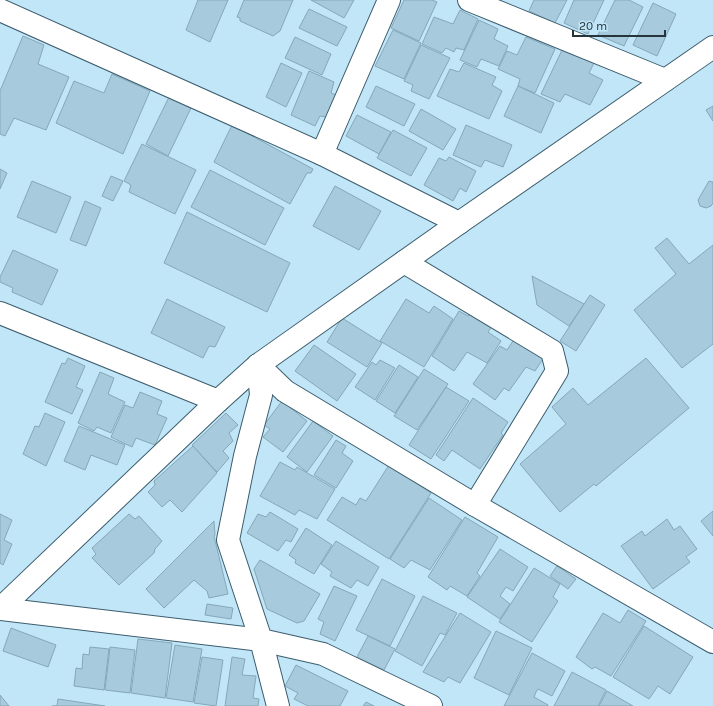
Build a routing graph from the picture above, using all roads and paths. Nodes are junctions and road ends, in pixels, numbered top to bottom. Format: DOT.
graph roads {
  1 [pos="389,0"];
  2 [pos="469,0"];
  3 [pos="0,10"];
  4 [pos="713,47"];
  5 [pos="665,80"];
  6 [pos="322,154"];
  7 [pos="459,223"];
  8 [pos="404,262"];
  9 [pos="0,313"];
  10 [pos="258,365"];
  11 [pos="218,401"];
  12 [pos="475,505"];
  13 [pos="261,640"];
  14 [pos="713,642"];
  15 [pos="278,706"];
  16 [pos="431,706"];
  1 -- 6 [label="street"];
  2 -- 5 [label="street"];
  3 -- 6 [label="street"];
  4 -- 5 [label="street"];
  5 -- 7 [label="street"];
  6 -- 7 [label="street"];
  7 -- 8 [label="street"];
  8 -- 10 [label="street"];
  8 -- 12 [label="street"];
  9 -- 11 [label="street"];
  10 -- 11 [label="street"];
  10 -- 12 [label="street"];
  10 -- 13 [label="street"];
  11 -- 13 [label="street"];
  12 -- 14 [label="street"];
  13 -- 15 [label="street"];
  13 -- 16 [label="street"];
}
